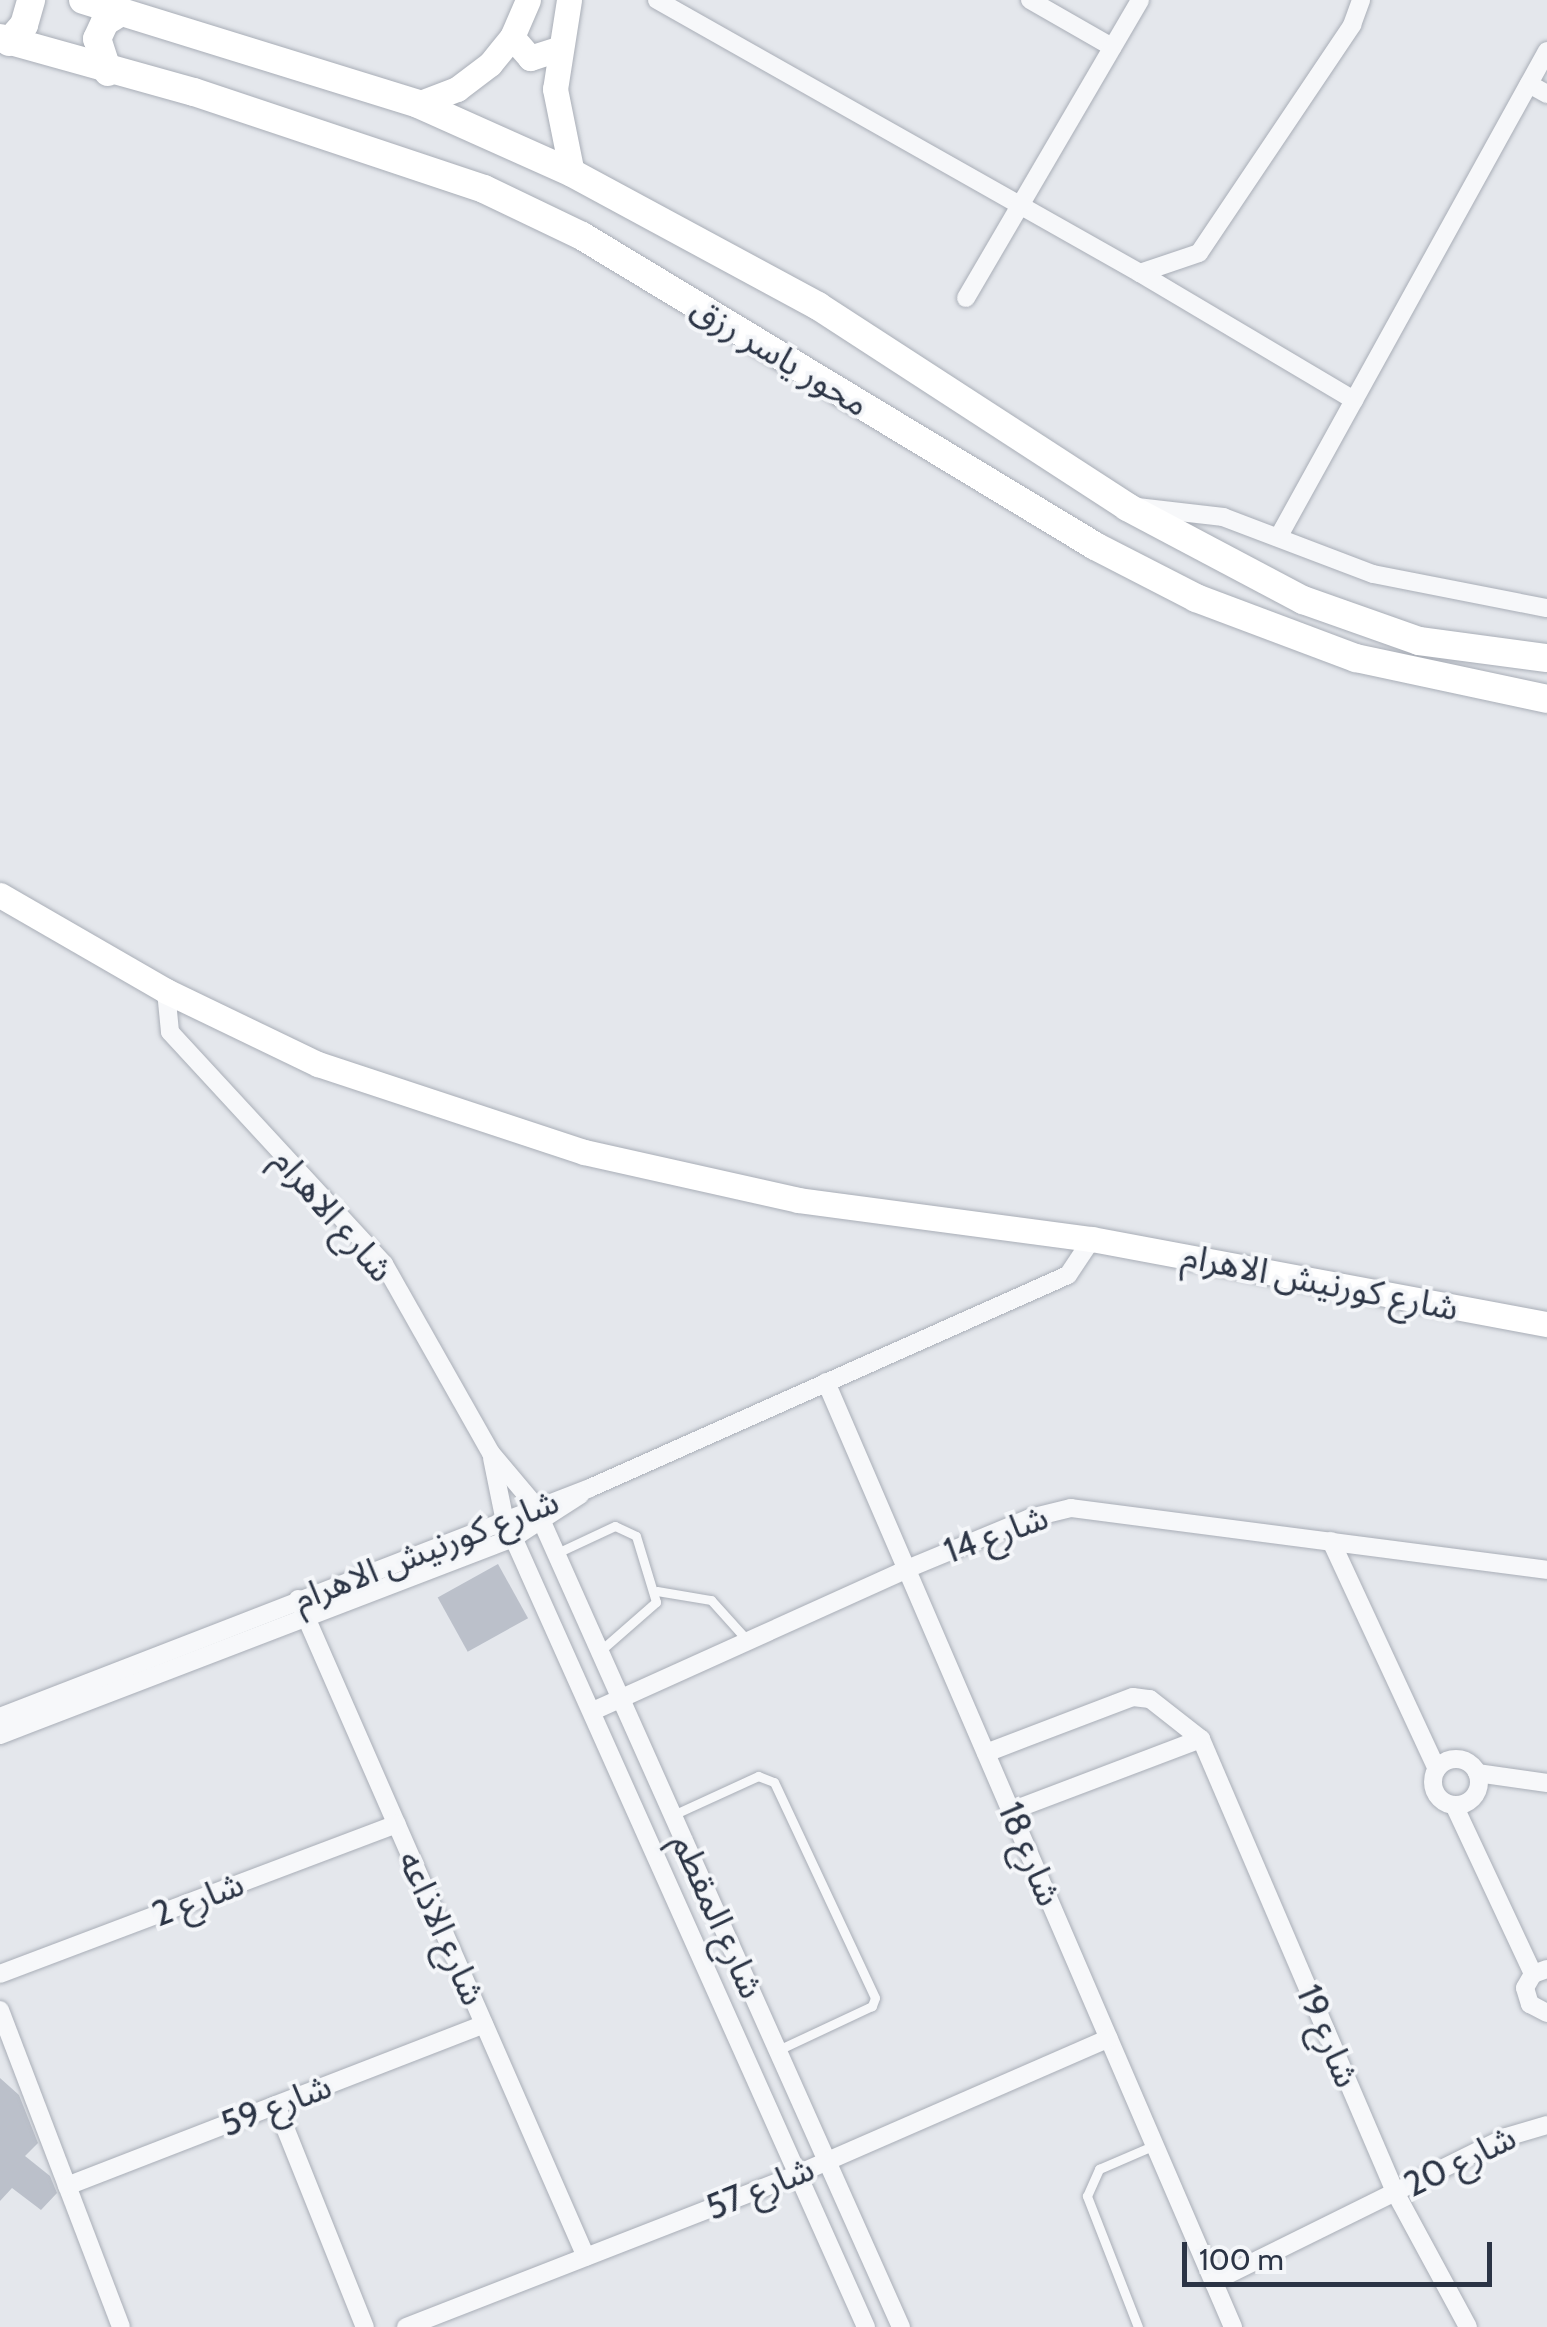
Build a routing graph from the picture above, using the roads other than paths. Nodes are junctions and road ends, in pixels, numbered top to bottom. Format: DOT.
graph roads {
  1 [pos="30,0"];
  2 [pos="83,0"];
  3 [pos="528,0"];
  4 [pos="568,0"];
  5 [pos="657,0"];
  6 [pos="1030,0"];
  7 [pos="1140,0"];
  8 [pos="1361,0"];
  9 [pos="121,12"];
  10 [pos="512,37"];
  11 [pos="5,40"];
  12 [pos="1112,48"];
  13 [pos="557,49"];
  14 [pos="1547,50"];
  15 [pos="108,72"];
  16 [pos="1528,84"];
  17 [pos="1547,94"];
  18 [pos="418,104"];
  19 [pos="572,173"];
  20 [pos="1020,206"];
  21 [pos="1140,273"];
  22 [pos="966,298"];
  23 [pos="1354,400"];
  24 [pos="1127,507"];
  25 [pos="1278,536"];
  26 [pos="1547,608"];
  27 [pos="1547,658"];
  28 [pos="1547,699"];
  29 [pos="0,895"];
  30 [pos="166,991"];
  31 [pos="1092,1239"];
  32 [pos="1547,1324"];
  33 [pos="826,1382"];
  34 [pos="491,1453"];
  35 [pos="590,1488"];
  36 [pos="534,1504"];
  37 [pos="504,1517"];
  38 [pos="544,1524"];
  39 [pos="513,1538"];
  40 [pos="1330,1541"];
  41 [pos="556,1553"];
  42 [pos="907,1568"];
  43 [pos="1547,1570"];
  44 [pos="657,1591"];
  45 [pos="298,1599"];
  46 [pos="306,1617"];
  47 [pos="747,1640"];
  48 [pos="600,1651"];
  49 [pos="621,1697"];
  50 [pos="593,1710"];
  51 [pos="0,1717"];
  52 [pos="0,1734"];
  53 [pos="1201,1739"];
  54 [pos="986,1753"];
  55 [pos="1437,1769"];
  56 [pos="1476,1773"];
  57 [pos="1547,1782"];
  58 [pos="1454,1804"];
  59 [pos="1012,1811"];
  60 [pos="673,1815"];
  61 [pos="396,1824"];
  62 [pos="1540,1972"];
  63 [pos="0,1974"];
  64 [pos="0,2010"];
  65 [pos="1547,2012"];
  66 [pos="484,2024"];
  67 [pos="1109,2038"];
  68 [pos="778,2050"];
  69 [pos="276,2105"];
  70 [pos="1547,2125"];
  71 [pos="1155,2145"];
  72 [pos="827,2162"];
  73 [pos="798,2174"];
  74 [pos="68,2186"];
  75 [pos="1395,2192"];
  76 [pos="586,2257"];
  77 [pos="1213,2282"];
  78 [pos="122,2327"];
  79 [pos="365,2327"];
  80 [pos="406,2327"];
  81 [pos="866,2327"];
  82 [pos="901,2327"];
  83 [pos="1138,2327"];
  84 [pos="1232,2327"];
  85 [pos="1468,2327"];
  1 -- 11 [label="main road"];
  2 -- 9 [label="main road, محور ياسر رزق"];
  3 -- 10 [label="street"];
  4 -- 13 [label="street"];
  5 -- 20 [label="street"];
  6 -- 12 [label="street"];
  7 -- 12 [label="street"];
  8 -- 21 [label="street"];
  9 -- 15 [label="main road"];
  9 -- 18 [label="main road, محور ياسر رزق"];
  10 -- 13 [label="street"];
  10 -- 18 [label="street"];
  11 -- 15 [label="main road, محور ياسر رزق"];
  12 -- 20 [label="street"];
  13 -- 19 [label="street"];
  14 -- 16 [label="street"];
  15 -- 28 [label="main road, محور ياسر رزق"];
  16 -- 17 [label="street"];
  16 -- 23 [label="street"];
  18 -- 19 [label="main road, محور ياسر رزق"];
  19 -- 24 [label="main road, محور ياسر رزق"];
  20 -- 21 [label="street"];
  20 -- 22 [label="street"];
  21 -- 23 [label="street"];
  23 -- 25 [label="street"];
  24 -- 25 [label="street"];
  24 -- 27 [label="main road, محور ياسر رزق"];
  25 -- 26 [label="street"];
  29 -- 30 [label="street, شارع كورنيش الاهرام"];
  30 -- 31 [label="street, شارع كورنيش الاهرام"];
  30 -- 34 [label="street, شارع الاهرام"];
  31 -- 32 [label="street, شارع كورنيش الاهرام"];
  31 -- 33 [label="street"];
  33 -- 35 [label="street"];
  33 -- 42 [label="street, شارع 18"];
  34 -- 36 [label="street, شارع الاهرام"];
  34 -- 37 [label="street, شارع الاهرام"];
  35 -- 36 [label="street, شارع كورنيش الاهرام"];
  35 -- 38 [label="street, شارع كورنيش الاهرام"];
  36 -- 37 [label="street, شارع كورنيش الاهرام"];
  36 -- 38 [label="street, شارع المقطم"];
  37 -- 39 [label="street, شارع المقطم"];
  37 -- 45 [label="street, شارع كورنيش الاهرام"];
  38 -- 39 [label="street, شارع كورنيش الاهرام"];
  38 -- 41 [label="street, شارع المقطم"];
  39 -- 46 [label="street, شارع كورنيش الاهرام"];
  39 -- 50 [label="street, شارع المقطم"];
  40 -- 42 [label="street, شارع 14"];
  40 -- 43 [label="street, شارع 14"];
  40 -- 55 [label="street"];
  41 -- 44 [label="lane"];
  41 -- 48 [label="street, شارع المقطم"];
  42 -- 47 [label="street, شارع 14"];
  42 -- 54 [label="street, شارع 18"];
  44 -- 47 [label="lane"];
  44 -- 48 [label="lane"];
  45 -- 46 [label="street, شارع الاذاعه"];
  45 -- 51 [label="street, شارع كورنيش الاهرام"];
  46 -- 52 [label="street, شارع كورنيش الاهرام"];
  46 -- 61 [label="street, شارع الاذاعه"];
  47 -- 49 [label="street, شارع 14"];
  48 -- 49 [label="street, شارع المقطم"];
  49 -- 50 [label="street, شارع 14"];
  49 -- 60 [label="street, شارع المقطم"];
  50 -- 73 [label="street, شارع المقطم"];
  53 -- 54 [label="street, شارع 19"];
  53 -- 59 [label="street"];
  53 -- 75 [label="street, شارع 19"];
  54 -- 59 [label="street, شارع 18"];
  55 -- 56 [label="street"];
  55 -- 58 [label="street"];
  56 -- 57 [label="street"];
  56 -- 58 [label="street"];
  58 -- 62 [label="street"];
  59 -- 67 [label="street, شارع 18"];
  60 -- 68 [label="street, شارع المقطم"];
  60 -- 68 [label="lane"];
  61 -- 63 [label="street, شارع 2"];
  61 -- 66 [label="street, شارع الاذاعه"];
  62 -- 65 [label="street"];
  64 -- 74 [label="street"];
  66 -- 69 [label="street, شارع 59"];
  66 -- 76 [label="street, شارع الاذاعه"];
  67 -- 71 [label="street, شارع 18"];
  67 -- 72 [label="street, شارع 57"];
  68 -- 72 [label="street, شارع المقطم"];
  69 -- 74 [label="street, شارع 59"];
  69 -- 79 [label="street"];
  70 -- 75 [label="street, شارع 20"];
  71 -- 77 [label="street, شارع 18"];
  71 -- 83 [label="lane"];
  72 -- 73 [label="street, شارع 57"];
  72 -- 82 [label="street, شارع المقطم"];
  73 -- 76 [label="street, شارع 57"];
  73 -- 81 [label="street, شارع المقطم"];
  74 -- 78 [label="street"];
  75 -- 77 [label="street, شارع 20"];
  75 -- 85 [label="street, شارع 19"];
  76 -- 80 [label="street, شارع 57"];
  77 -- 84 [label="street, شارع 18"];
}
